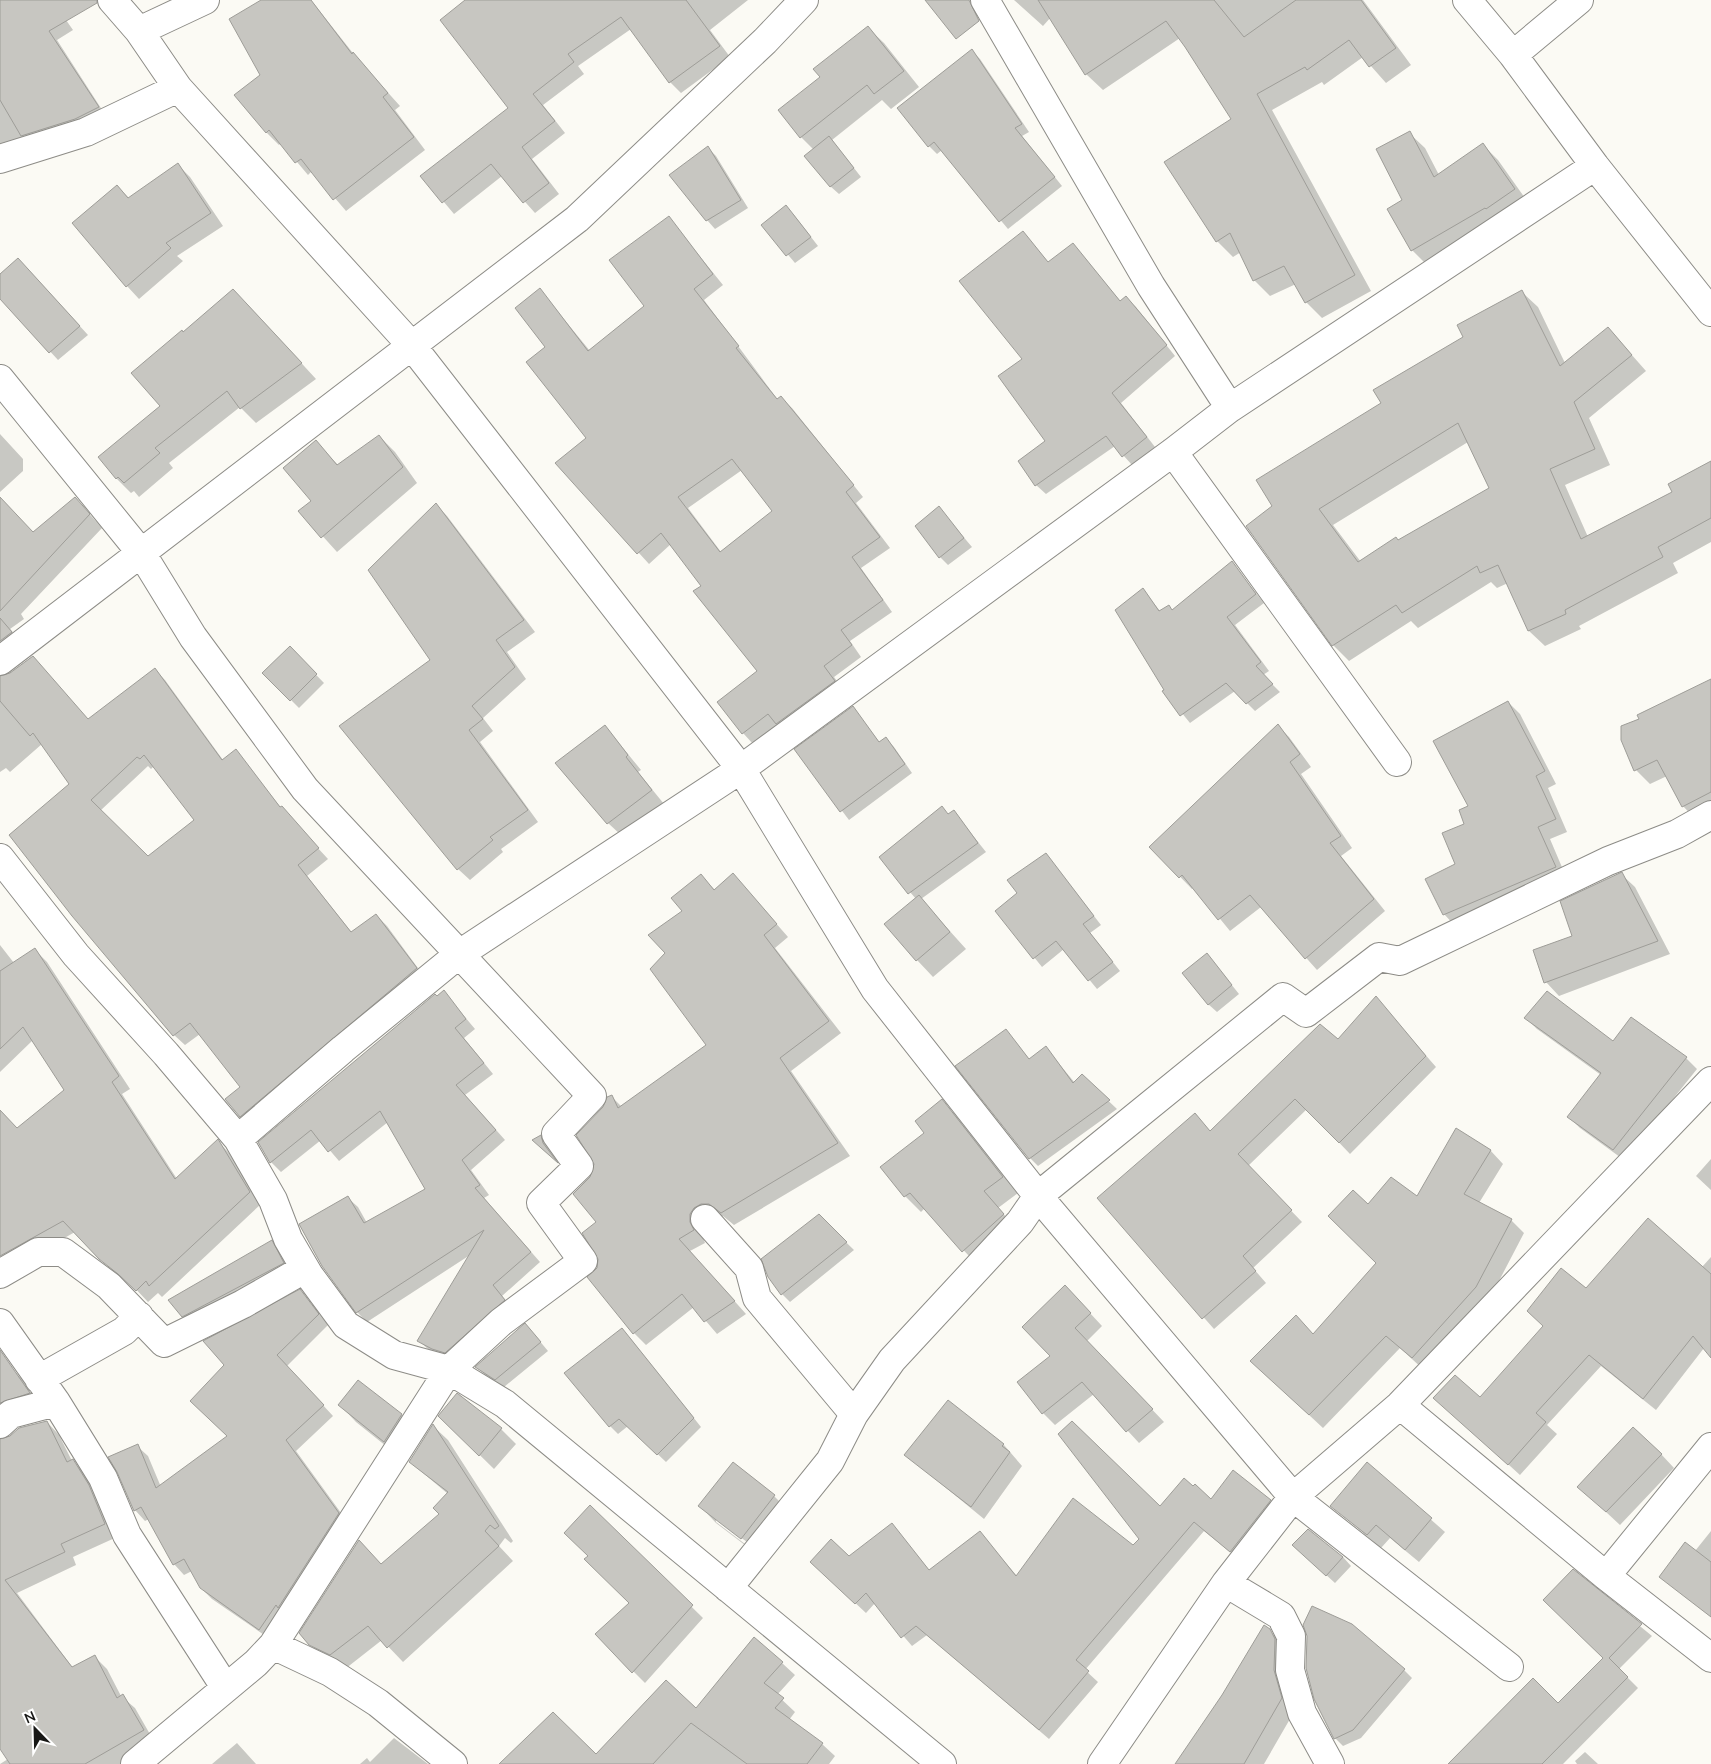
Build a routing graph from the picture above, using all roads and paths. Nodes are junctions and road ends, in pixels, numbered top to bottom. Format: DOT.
graph roads {
  1 [pos="112,0"];
  2 [pos="205,0"];
  3 [pos="804,0"];
  4 [pos="986,0"];
  5 [pos="1467,0"];
  6 [pos="1579,0"];
  7 [pos="139,31"];
  8 [pos="1513,55"];
  9 [pos="178,88"];
  10 [pos="0,159"];
  11 [pos="1595,166"];
  12 [pos="1711,312"];
  13 [pos="412,346"];
  14 [pos="0,379"];
  15 [pos="1230,408"];
  16 [pos="1173,452"];
  17 [pos="142,554"];
  18 [pos="0,661"];
  19 [pos="1396,762"];
  20 [pos="741,769"];
  21 [pos="1711,816"];
  22 [pos="0,858"];
  23 [pos="458,955"];
  24 [pos="1711,1080"];
  25 [pos="238,1139"];
  26 [pos="1038,1196"];
  27 [pos="705,1218"];
  28 [pos="0,1274"];
  29 [pos="309,1275"];
  30 [pos="139,1316"];
  31 [pos="0,1323"];
  32 [pos="449,1370"];
  33 [pos="39,1379"];
  34 [pos="56,1402"];
  35 [pos="1400,1406"];
  36 [pos="854,1414"];
  37 [pos="0,1424"];
  38 [pos="1711,1446"];
  39 [pos="1293,1497"];
  40 [pos="1606,1576"];
  41 [pos="1226,1583"];
  42 [pos="728,1588"];
  43 [pos="273,1645"];
  44 [pos="1711,1658"];
  45 [pos="1509,1667"];
  46 [pos="225,1687"];
  47 [pos="135,1764"];
  48 [pos="454,1764"];
  49 [pos="942,1764"];
  50 [pos="1102,1764"];
  51 [pos="1330,1764"];
  1 -- 7 [label="street"];
  2 -- 7 [label="street"];
  3 -- 13 [label="street"];
  4 -- 15 [label="street"];
  5 -- 8 [label="street"];
  6 -- 8 [label="street"];
  7 -- 9 [label="street"];
  8 -- 11 [label="street"];
  9 -- 10 [label="street"];
  9 -- 13 [label="street"];
  11 -- 12 [label="street"];
  11 -- 15 [label="street"];
  13 -- 17 [label="street"];
  13 -- 20 [label="street"];
  14 -- 17 [label="street"];
  15 -- 16 [label="street"];
  16 -- 19 [label="street"];
  16 -- 20 [label="street"];
  17 -- 18 [label="street"];
  17 -- 23 [label="street"];
  20 -- 23 [label="street"];
  20 -- 26 [label="street"];
  21 -- 26 [label="street"];
  22 -- 25 [label="street"];
  23 -- 25 [label="street"];
  23 -- 32 [label="street"];
  24 -- 35 [label="street"];
  25 -- 29 [label="street"];
  26 -- 36 [label="street"];
  26 -- 39 [label="street"];
  27 -- 36 [label="street"];
  28 -- 30 [label="street"];
  29 -- 30 [label="street"];
  29 -- 32 [label="street"];
  30 -- 33 [label="street"];
  31 -- 33 [label="street"];
  32 -- 42 [label="street"];
  32 -- 43 [label="street"];
  33 -- 34 [label="street"];
  34 -- 37 [label="street"];
  34 -- 46 [label="street"];
  35 -- 39 [label="street"];
  35 -- 40 [label="street"];
  36 -- 42 [label="street"];
  38 -- 40 [label="street"];
  39 -- 41 [label="street"];
  39 -- 45 [label="street"];
  40 -- 44 [label="street"];
  41 -- 50 [label="street"];
  41 -- 51 [label="street"];
  42 -- 49 [label="street"];
  43 -- 46 [label="street"];
  43 -- 48 [label="street"];
  46 -- 47 [label="street"];
}
